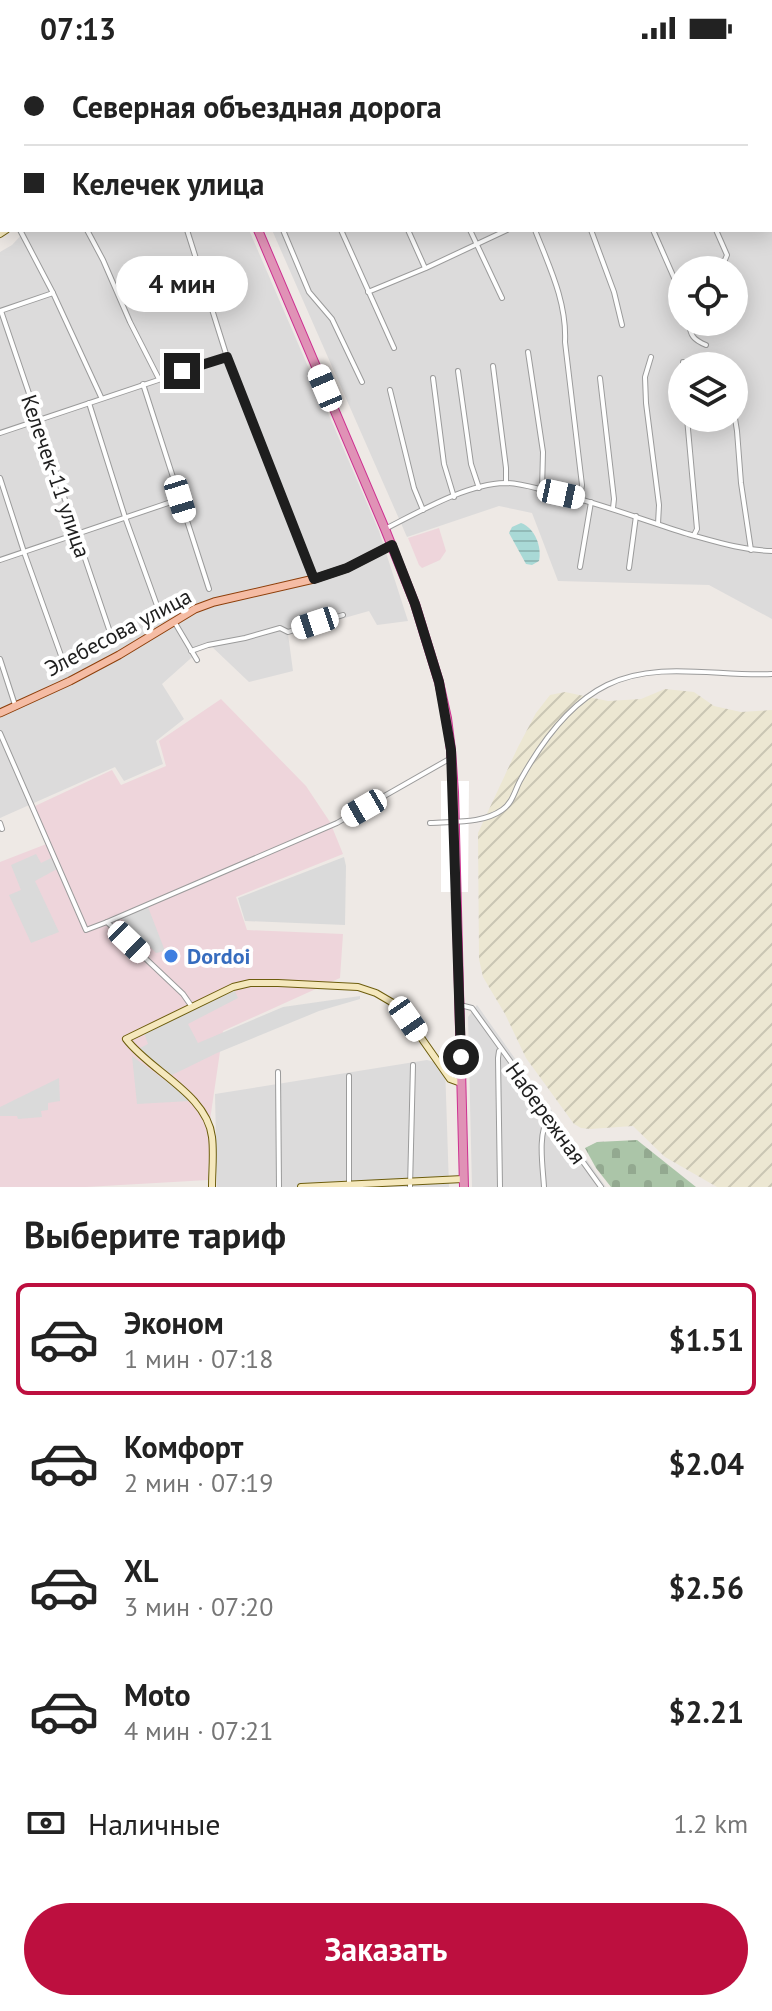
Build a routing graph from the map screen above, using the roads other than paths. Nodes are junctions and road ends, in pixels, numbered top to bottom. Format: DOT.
graph roads {
  1 [pos="21,232"];
  2 [pos="88,232"];
  3 [pos="188,232"];
  4 [pos="259,232"];
  5 [pos="284,232"];
  6 [pos="342,232"];
  7 [pos="409,232"];
  8 [pos="471,232"];
  9 [pos="503,232"];
  10 [pos="536,232"];
  11 [pos="592,232"];
  12 [pos="654,232"];
  13 [pos="717,232"];
  14 [pos="477,245"];
  15 [pos="727,256"];
  16 [pos="668,258"];
  17 [pos="426,268"];
  18 [pos="368,292"];
  19 [pos="53,293"];
  20 [pos="502,298"];
  21 [pos="0,311"];
  22 [pos="622,325"];
  23 [pos="692,336"];
  24 [pos="706,345"];
  25 [pos="394,348"];
  26 [pos="528,352"];
  27 [pos="227,357"];
  28 [pos="651,357"];
  29 [pos="493,366"];
  30 [pos="458,371"];
  31 [pos="433,378"];
  32 [pos="600,378"];
  33 [pos="159,379"];
  34 [pos="362,382"];
  35 [pos="143,384"];
  36 [pos="390,390"];
  37 [pos="101,398"];
  38 [pos="89,403"];
  39 [pos="37,420"];
  40 [pos="688,432"];
  41 [pos="737,432"];
  42 [pos="0,433"];
  43 [pos="0,478"];
  44 [pos="506,483"];
  45 [pos="479,488"];
  46 [pos="542,490"];
  47 [pos="454,497"];
  48 [pos="580,498"];
  49 [pos="180,499"];
  50 [pos="591,502"];
  51 [pos="613,508"];
  52 [pos="423,510"];
  53 [pos="636,516"];
  54 [pos="125,517"];
  55 [pos="658,524"];
  56 [pos="385,529"];
  57 [pos="75,534"];
  58 [pos="694,535"];
  59 [pos="392,545"];
  60 [pos="751,550"];
  61 [pos="772,551"];
  62 [pos="24,552"];
  63 [pos="0,560"];
  64 [pos="580,567"];
  65 [pos="629,568"];
  66 [pos="314,579"];
  67 [pos="209,589"];
  68 [pos="159,611"];
  69 [pos="343,615"];
  70 [pos="173,621"];
  71 [pos="113,641"];
  72 [pos="191,651"];
  73 [pos="0,659"];
  74 [pos="197,660"];
  75 [pos="63,661"];
  76 [pos="772,674"];
  77 [pos="15,705"];
  78 [pos="0,713"];
  79 [pos="0,733"];
  80 [pos="452,758"];
  81 [pos="430,823"];
  82 [pos="107,922"];
  83 [pos="460,1005"];
  84 [pos="192,1007"];
  85 [pos="499,1048"];
  86 [pos="413,1065"];
  87 [pos="278,1072"];
  88 [pos="349,1076"];
  89 [pos="461,1083"];
  90 [pos="549,1118"];
  91 [pos="596,1182"];
  92 [pos="464,1183"];
  93 [pos="410,1185"];
  94 [pos="349,1186"];
  95 [pos="212,1187"];
  96 [pos="279,1187"];
  97 [pos="301,1187"];
  98 [pos="500,1187"];
  99 [pos="544,1187"];
  100 [pos="591,1187"];
  101 [pos="601,1187"];
  1 -- 19 [label="street"];
  2 -- 33 [label="street"];
  3 -- 27 [label="street"];
  4 -- 56 [label="highway"];
  5 -- 34 [label="street"];
  6 -- 18 [label="street"];
  7 -- 17 [label="street"];
  8 -- 14 [label="street"];
  9 -- 14 [label="street"];
  10 -- 48 [label="street"];
  11 -- 22 [label="street"];
  12 -- 16 [label="street"];
  13 -- 15 [label="street"];
  14 -- 17 [label="street"];
  14 -- 20 [label="street"];
  17 -- 18 [label="street"];
  18 -- 25 [label="street"];
  19 -- 21 [label="street"];
  19 -- 37 [label="street"];
  21 -- 39 [label="street, Келечек-11 улица"];
  23 -- 24 [label="street"];
  26 -- 46 [label="street"];
  27 -- 33 [label="street"];
  27 -- 66 [label="street"];
  28 -- 55 [label="street"];
  29 -- 44 [label="street"];
  30 -- 45 [label="street"];
  31 -- 47 [label="street"];
  32 -- 51 [label="street"];
  33 -- 35 [label="street"];
  35 -- 37 [label="street"];
  35 -- 49 [label="street"];
  36 -- 52 [label="street"];
  37 -- 38 [label="street"];
  38 -- 39 [label="street"];
  38 -- 54 [label="street"];
  39 -- 42 [label="street"];
  39 -- 57 [label="street, Келечек-11 улица"];
  40 -- 58 [label="street"];
  41 -- 60 [label="street"];
  43 -- 62 [label="street"];
  44 -- 45 [label="street"];
  44 -- 46 [label="street"];
  45 -- 47 [label="street"];
  46 -- 48 [label="street"];
  47 -- 52 [label="street"];
  48 -- 50 [label="street"];
  49 -- 54 [label="street"];
  49 -- 67 [label="street"];
  50 -- 51 [label="street"];
  50 -- 64 [label="street"];
  51 -- 53 [label="street"];
  52 -- 56 [label="street"];
  53 -- 55 [label="street"];
  53 -- 65 [label="street"];
  54 -- 57 [label="street"];
  54 -- 68 [label="street"];
  55 -- 58 [label="street"];
  56 -- 59 [label="highway"];
  57 -- 62 [label="street"];
  57 -- 71 [label="street, Келечек-11 улица"];
  58 -- 60 [label="street"];
  59 -- 66 [label="main road, Элебесова улица"];
  59 -- 80 [label="highway"];
  60 -- 61 [label="street"];
  62 -- 63 [label="street"];
  62 -- 75 [label="street"];
  66 -- 70 [label="main road, Элебесова улица"];
  69 -- 72 [label="street"];
  70 -- 72 [label="street"];
  70 -- 77 [label="main road, Элебесова улица"];
  72 -- 74 [label="street"];
  73 -- 77 [label="street"];
  76 -- 81 [label="street"];
  77 -- 78 [label="main road, Элебесова улица"];
  79 -- 82 [label="street"];
  80 -- 82 [label="street"];
  80 -- 83 [label="highway"];
  82 -- 84 [label="street"];
  83 -- 85 [label="street, Набережная"];
  83 -- 89 [label="highway"];
  84 -- 89 [label="street"];
  84 -- 95 [label="street"];
  85 -- 90 [label="street, Набережная"];
  85 -- 98 [label="street"];
  86 -- 93 [label="street"];
  87 -- 96 [label="street"];
  88 -- 94 [label="street"];
  89 -- 92 [label="highway"];
  90 -- 91 [label="street, Набережная"];
  90 -- 99 [label="street"];
  91 -- 100 [label="street"];
  91 -- 101 [label="street, Набережная"];
  92 -- 93 [label="street"];
  93 -- 94 [label="street"];
  94 -- 97 [label="street"];
}
